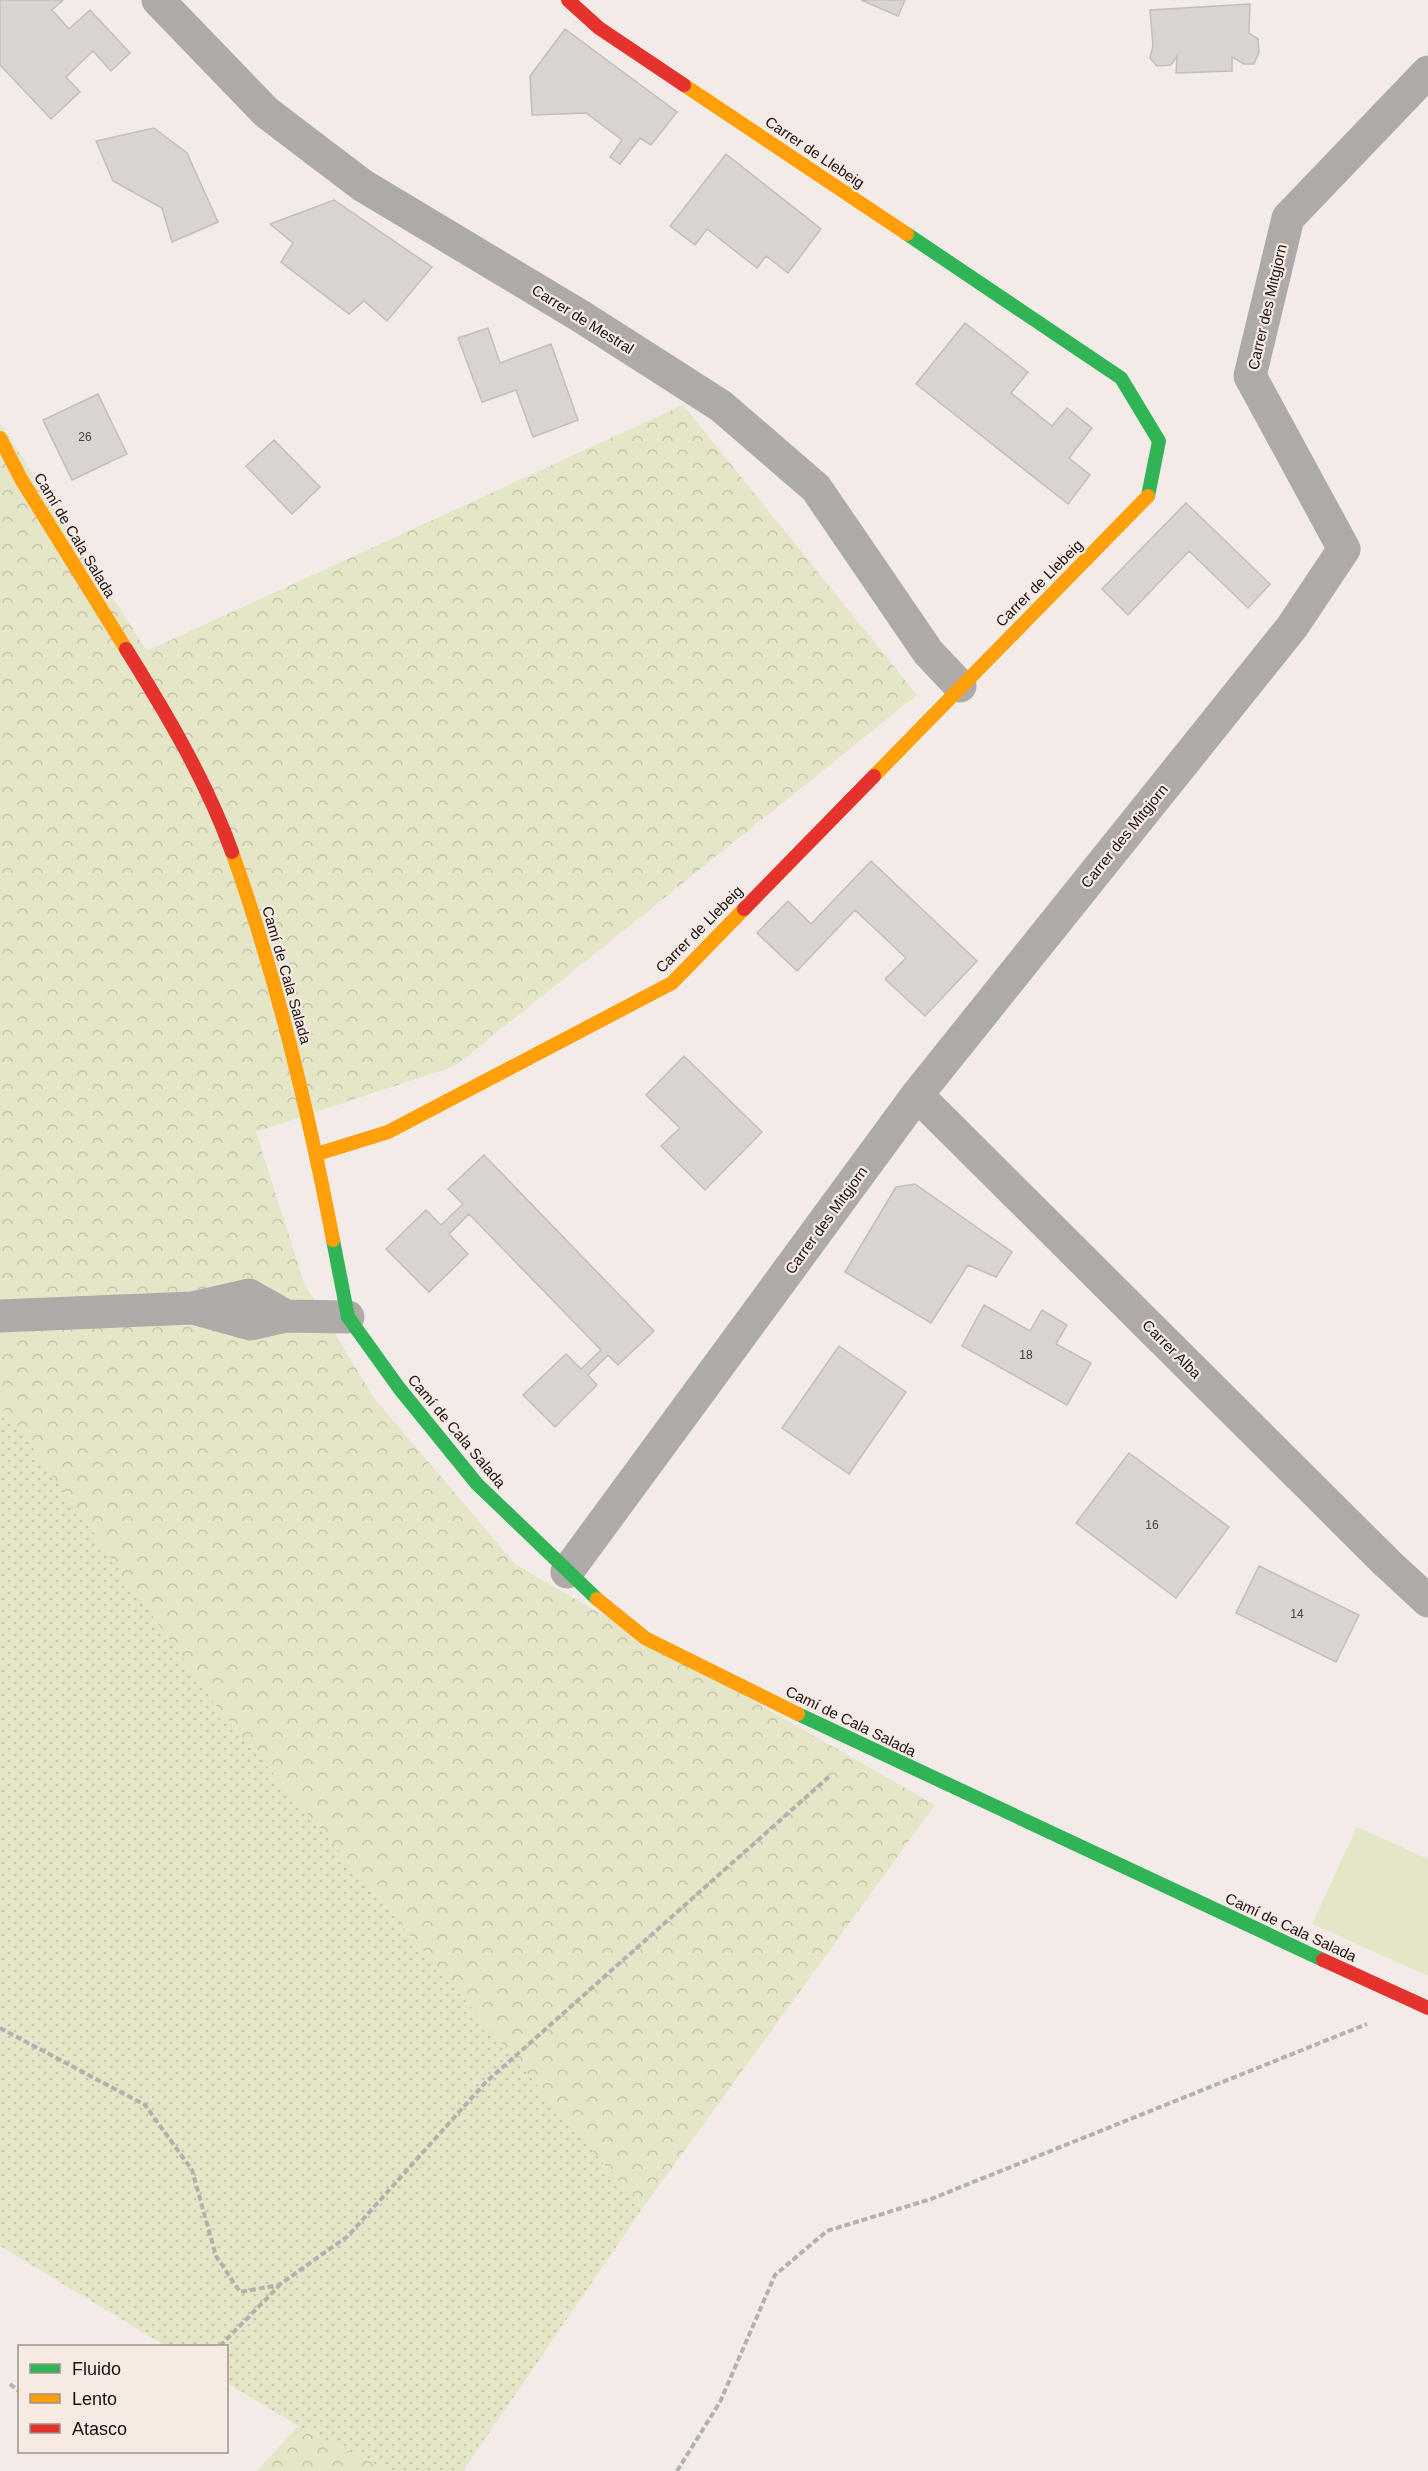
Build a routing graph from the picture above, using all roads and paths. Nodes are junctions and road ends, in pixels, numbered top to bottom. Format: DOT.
graph roads {
  1 [pos="158,0"];
  2 [pos="568,0"];
  3 [pos="1428,72"];
  4 [pos="0,438"];
  5 [pos="960,686"];
  6 [pos="917,1095"];
  7 [pos="317,1154"];
  8 [pos="0,1316"];
  9 [pos="348,1317"];
  10 [pos="567,1572"];
  11 [pos="1428,1602"];
  12 [pos="863,1746"];
  13 [pos="1423,2006"];
  14 [pos="0,2028"];
  15 [pos="279,2285"];
  16 [pos="221,2345"];
  17 [pos="10,2384"];
  18 [pos="18,2390"];
  19 [pos="677,2471"];
  1 -- 5 [label="street, Carrer de Mestral"];
  2 -- 5 [label="street, Carrer de Llebeig"];
  3 -- 6 [label="street, Carrer des Mitgjorn"];
  4 -- 7 [label="street, Camí de Cala Salada"];
  5 -- 7 [label="street, Carrer de Llebeig"];
  6 -- 10 [label="street, Carrer des Mitgjorn"];
  6 -- 11 [label="street, Carrer Alba"];
  7 -- 9 [label="street, Camí de Cala Salada"];
  8 -- 9 [label="street"];
  9 -- 10 [label="street, Camí de Cala Salada"];
  10 -- 12 [label="street, Camí de Cala Salada"];
  12 -- 13 [label="street, Camí de Cala Salada"];
  12 -- 15 [label="path"];
  13 -- 19 [label="path"];
  14 -- 15 [label="path"];
  15 -- 16 [label="path"];
  17 -- 18 [label="path"];
}
